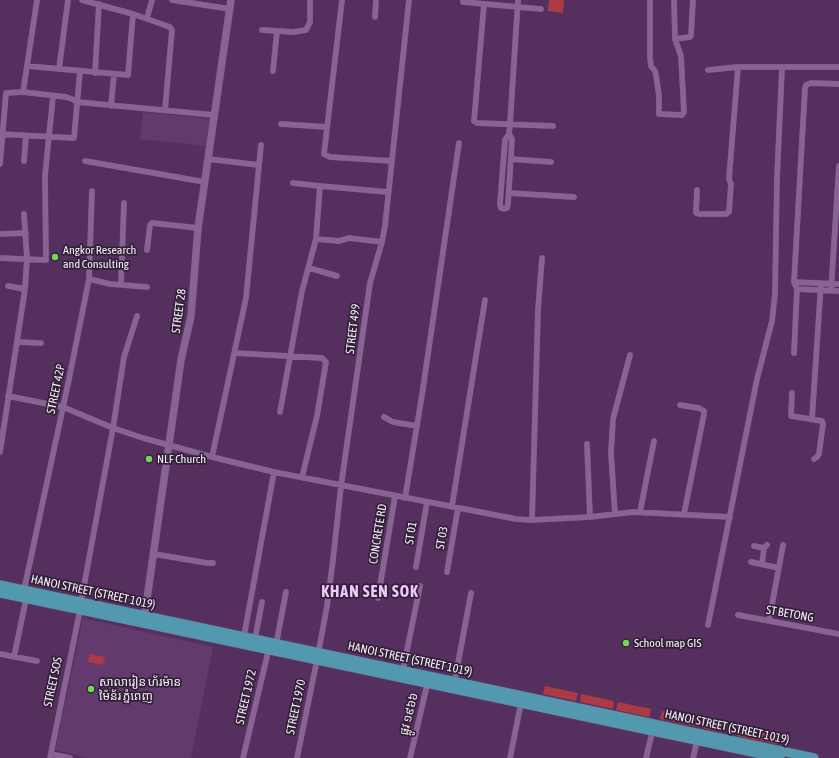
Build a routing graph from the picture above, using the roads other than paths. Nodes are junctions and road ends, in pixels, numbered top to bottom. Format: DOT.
graph roads {
  1 [pos="37,0"];
  2 [pos="68,0"];
  3 [pos="82,0"];
  4 [pos="152,0"];
  5 [pos="172,0"];
  6 [pos="231,0"];
  7 [pos="310,0"];
  8 [pos="342,0"];
  9 [pos="376,0"];
  10 [pos="409,0"];
  11 [pos="518,0"];
  12 [pos="650,0"];
  13 [pos="674,0"];
  14 [pos="693,0"];
  15 [pos="464,2"];
  16 [pos="99,4"];
  17 [pos="484,4"];
  18 [pos="518,7"];
  19 [pos="541,9"];
  20 [pos="230,10"];
  21 [pos="132,14"];
  22 [pos="375,17"];
  23 [pos="147,18"];
  24 [pos="262,30"];
  25 [pos="276,31"];
  26 [pos="675,39"];
  27 [pos="28,66"];
  28 [pos="738,68"];
  29 [pos="782,68"];
  30 [pos="839,68"];
  31 [pos="59,69"];
  32 [pos="708,70"];
  33 [pos="80,71"];
  34 [pos="273,71"];
  35 [pos="95,72"];
  36 [pos="114,74"];
  37 [pos="839,84"];
  38 [pos="24,92"];
  39 [pos="53,96"];
  40 [pos="77,102"];
  41 [pos="111,106"];
  42 [pos="165,110"];
  43 [pos="214,115"];
  44 [pos="281,124"];
  45 [pos="510,124"];
  46 [pos="553,126"];
  47 [pos="327,127"];
  48 [pos="509,134"];
  49 [pos="1,135"];
  50 [pos="26,136"];
  51 [pos="49,137"];
  52 [pos="459,142"];
  53 [pos="261,145"];
  54 [pos="511,158"];
  55 [pos="208,159"];
  56 [pos="24,161"];
  57 [pos="84,161"];
  58 [pos="392,161"];
  59 [pos="551,162"];
  60 [pos="0,164"];
  61 [pos="258,165"];
  62 [pos="839,166"];
  63 [pos="205,182"];
  64 [pos="293,183"];
  65 [pos="320,186"];
  66 [pos="92,190"];
  67 [pos="697,190"];
  68 [pos="388,192"];
  69 [pos="509,193"];
  70 [pos="574,197"];
  71 [pos="124,203"];
  72 [pos="24,214"];
  73 [pos="198,228"];
  74 [pos="26,233"];
  75 [pos="0,234"];
  76 [pos="316,239"];
  77 [pos="382,242"];
  78 [pos="147,250"];
  79 [pos="0,258"];
  80 [pos="542,258"];
  81 [pos="28,259"];
  82 [pos="309,268"];
  83 [pos="337,276"];
  84 [pos="89,279"];
  85 [pos="794,282"];
  86 [pos="821,283"];
  87 [pos="121,284"];
  88 [pos="831,284"];
  89 [pos="839,284"];
  90 [pos="8,286"];
  91 [pos="147,287"];
  92 [pos="25,289"];
  93 [pos="797,289"];
  94 [pos="821,291"];
  95 [pos="831,291"];
  96 [pos="839,291"];
  97 [pos="485,300"];
  98 [pos="137,316"];
  99 [pos="17,342"];
  100 [pos="41,343"];
  101 [pos="235,352"];
  102 [pos="794,353"];
  103 [pos="630,355"];
  104 [pos="290,356"];
  105 [pos="792,393"];
  106 [pos="8,396"];
  107 [pos="680,405"];
  108 [pos="63,407"];
  109 [pos="280,412"];
  110 [pos="384,417"];
  111 [pos="812,420"];
  112 [pos="417,426"];
  113 [pos="113,428"];
  114 [pos="654,441"];
  115 [pos="587,444"];
  116 [pos="168,445"];
  117 [pos="0,452"];
  118 [pos="212,457"];
  119 [pos="814,459"];
  120 [pos="274,472"];
  121 [pos="302,477"];
  122 [pos="341,486"];
  123 [pos="396,496"];
  124 [pos="405,498"];
  125 [pos="427,502"];
  126 [pos="455,507"];
  127 [pos="640,512"];
  128 [pos="615,514"];
  129 [pos="684,514"];
  130 [pos="590,517"];
  131 [pos="730,517"];
  132 [pos="532,520"];
  133 [pos="783,545"];
  134 [pos="754,546"];
  135 [pos="154,554"];
  136 [pos="751,562"];
  137 [pos="213,563"];
  138 [pos="762,564"];
  139 [pos="416,567"];
  140 [pos="779,568"];
  141 [pos="447,572"];
  142 [pos="0,585"];
  143 [pos="420,586"];
  144 [pos="286,592"];
  145 [pos="471,592"];
  146 [pos="0,593"];
  147 [pos="25,594"];
  148 [pos="378,598"];
  149 [pos="262,602"];
  150 [pos="80,606"];
  151 [pos="738,615"];
  152 [pos="144,620"];
  153 [pos="769,621"];
  154 [pos="708,625"];
  155 [pos="839,634"];
  156 [pos="244,636"];
  157 [pos="255,639"];
  158 [pos="272,647"];
  159 [pos="0,654"];
  160 [pos="318,656"];
  161 [pos="14,657"];
  162 [pos="37,662"];
  163 [pos="403,670"];
  164 [pos="429,680"];
  165 [pos="454,685"];
  166 [pos="521,703"];
  167 [pos="653,728"];
  168 [pos="697,740"];
  169 [pos="50,756"];
  170 [pos="70,758"];
  171 [pos="243,758"];
  172 [pos="297,758"];
  173 [pos="410,758"];
  174 [pos="510,758"];
  175 [pos="646,758"];
  176 [pos="693,758"];
  177 [pos="780,758"];
  178 [pos="814,758"];
  1 -- 27 [label="street"];
  2 -- 31 [label="street"];
  3 -- 16 [label="street"];
  4 -- 23 [label="street"];
  5 -- 20 [label="street"];
  6 -- 20 [label="street, STREET 28"];
  7 -- 25 [label="street"];
  8 -- 47 [label="street"];
  9 -- 22 [label="street"];
  10 -- 58 [label="street, STREET 499"];
  11 -- 18 [label="street"];
  12 -- 26 [label="street"];
  13 -- 26 [label="street"];
  14 -- 26 [label="street"];
  15 -- 17 [label="street"];
  16 -- 21 [label="street"];
  16 -- 35 [label="street"];
  17 -- 18 [label="street"];
  17 -- 45 [label="street"];
  18 -- 19 [label="street"];
  18 -- 45 [label="street"];
  20 -- 43 [label="street, STREET 28"];
  21 -- 23 [label="street"];
  21 -- 36 [label="street"];
  23 -- 42 [label="street"];
  24 -- 25 [label="street"];
  25 -- 34 [label="street"];
  27 -- 31 [label="street"];
  27 -- 38 [label="street"];
  28 -- 29 [label="street"];
  28 -- 32 [label="street"];
  28 -- 67 [label="street"];
  29 -- 30 [label="street"];
  29 -- 131 [label="street"];
  31 -- 33 [label="street"];
  33 -- 35 [label="street"];
  33 -- 40 [label="street"];
  35 -- 36 [label="street"];
  36 -- 41 [label="street"];
  37 -- 85 [label="street"];
  38 -- 39 [label="street"];
  38 -- 49 [label="street"];
  39 -- 40 [label="street"];
  39 -- 51 [label="street"];
  40 -- 41 [label="street"];
  40 -- 51 [label="street"];
  41 -- 42 [label="street"];
  42 -- 43 [label="street"];
  43 -- 55 [label="street, STREET 28"];
  44 -- 47 [label="street"];
  45 -- 46 [label="street"];
  45 -- 48 [label="street"];
  47 -- 58 [label="street"];
  48 -- 54 [label="street"];
  48 -- 69 [label="street"];
  49 -- 50 [label="street"];
  49 -- 60 [label="street"];
  50 -- 51 [label="street"];
  50 -- 56 [label="street"];
  51 -- 81 [label="street"];
  52 -- 112 [label="street"];
  53 -- 61 [label="street"];
  54 -- 59 [label="street"];
  54 -- 69 [label="street"];
  55 -- 61 [label="street"];
  55 -- 63 [label="street, STREET 28"];
  57 -- 63 [label="street"];
  58 -- 68 [label="street, STREET 499"];
  61 -- 101 [label="street"];
  62 -- 88 [label="street"];
  63 -- 73 [label="street, STREET 28"];
  64 -- 65 [label="street"];
  65 -- 68 [label="street"];
  65 -- 76 [label="street"];
  66 -- 84 [label="street, STREET 42P"];
  68 -- 77 [label="street, STREET 499"];
  69 -- 70 [label="street"];
  71 -- 87 [label="street"];
  72 -- 74 [label="street"];
  73 -- 78 [label="street"];
  73 -- 116 [label="street, STREET 28"];
  74 -- 75 [label="street"];
  74 -- 81 [label="street"];
  76 -- 77 [label="street"];
  76 -- 82 [label="street"];
  77 -- 122 [label="street, STREET 499"];
  79 -- 81 [label="street"];
  80 -- 132 [label="street"];
  81 -- 92 [label="street"];
  82 -- 83 [label="street"];
  82 -- 104 [label="street"];
  84 -- 87 [label="street"];
  84 -- 108 [label="street, STREET 42P"];
  85 -- 86 [label="street"];
  85 -- 93 [label="street"];
  86 -- 88 [label="street"];
  86 -- 94 [label="street"];
  87 -- 91 [label="street"];
  88 -- 89 [label="street"];
  88 -- 95 [label="street"];
  90 -- 92 [label="street"];
  92 -- 99 [label="street"];
  93 -- 94 [label="street"];
  93 -- 102 [label="street"];
  94 -- 95 [label="street"];
  94 -- 111 [label="street"];
  95 -- 96 [label="street"];
  97 -- 126 [label="street, ST 03"];
  98 -- 113 [label="street, STREET SOS"];
  99 -- 100 [label="street"];
  99 -- 106 [label="street"];
  101 -- 104 [label="street"];
  101 -- 118 [label="street"];
  103 -- 128 [label="street"];
  104 -- 109 [label="street"];
  104 -- 121 [label="street"];
  105 -- 111 [label="street"];
  106 -- 108 [label="street"];
  106 -- 117 [label="street"];
  107 -- 129 [label="street"];
  108 -- 113 [label="street"];
  108 -- 147 [label="street, STREET 42P"];
  110 -- 112 [label="street"];
  111 -- 119 [label="street"];
  112 -- 124 [label="street"];
  113 -- 116 [label="street"];
  113 -- 150 [label="street, STREET SOS"];
  114 -- 127 [label="street"];
  115 -- 130 [label="street"];
  116 -- 118 [label="street"];
  116 -- 135 [label="street, STREET 28"];
  118 -- 120 [label="street"];
  120 -- 121 [label="street"];
  120 -- 156 [label="street"];
  121 -- 122 [label="street"];
  122 -- 123 [label="street"];
  122 -- 160 [label="street, STREET 499"];
  123 -- 124 [label="street"];
  123 -- 148 [label="street, CONCRETE RD"];
  124 -- 125 [label="street"];
  125 -- 126 [label="street"];
  125 -- 139 [label="street, ST 01"];
  126 -- 132 [label="street"];
  126 -- 141 [label="street, ST 03"];
  127 -- 128 [label="street"];
  127 -- 129 [label="street"];
  128 -- 130 [label="street"];
  129 -- 131 [label="street"];
  130 -- 132 [label="street"];
  131 -- 154 [label="street"];
  133 -- 140 [label="street"];
  134 -- 138 [label="street"];
  135 -- 137 [label="street"];
  135 -- 152 [label="street, STREET 28"];
  136 -- 138 [label="street"];
  138 -- 140 [label="street"];
  140 -- 153 [label="street"];
  142 -- 147 [label="main road, HANOI STREET (STREET 1019)"];
  143 -- 163 [label="street"];
  144 -- 158 [label="street, STREET 1972"];
  145 -- 165 [label="street"];
  146 -- 147 [label="main road, HANOI STREET (STREET 1019)"];
  147 -- 150 [label="main road, HANOI STREET (STREET 1019)"];
  147 -- 161 [label="street, STREET 42P"];
  149 -- 157 [label="street"];
  150 -- 152 [label="main road, HANOI STREET (STREET 1019)"];
  150 -- 169 [label="street, STREET SOS"];
  151 -- 153 [label="street, ST BETONG"];
  152 -- 156 [label="main road, HANOI STREET (STREET 1019)"];
  152 -- 158 [label="main road, HANOI STREET (STREET 1019)"];
  153 -- 155 [label="street, ST BETONG"];
  156 -- 157 [label="main road, HANOI STREET (STREET 1019)"];
  157 -- 158 [label="main road, HANOI STREET (STREET 1019)"];
  158 -- 160 [label="main road, HANOI STREET (STREET 1019)"];
  158 -- 171 [label="street, STREET 1972"];
  159 -- 161 [label="street"];
  160 -- 163 [label="main road, HANOI STREET (STREET 1019)"];
  160 -- 164 [label="main road, HANOI STREET (STREET 1019)"];
  160 -- 172 [label="street, STREET 1970"];
  161 -- 162 [label="street"];
  163 -- 164 [label="main road, HANOI STREET (STREET 1019)"];
  164 -- 165 [label="main road, HANOI STREET (STREET 1019)"];
  164 -- 173 [label="street, ផ្លូវ ១៩៦៦"];
  165 -- 166 [label="main road, HANOI STREET (STREET 1019)"];
  165 -- 167 [label="main road, HANOI STREET (STREET 1019)"];
  166 -- 167 [label="main road, HANOI STREET (STREET 1019)"];
  166 -- 174 [label="street"];
  167 -- 168 [label="main road, HANOI STREET (STREET 1019)"];
  167 -- 175 [label="street"];
  167 -- 178 [label="main road, HANOI STREET (STREET 1019)"];
  168 -- 176 [label="street"];
  168 -- 177 [label="main road, HANOI STREET (STREET 1019)"];
  169 -- 170 [label="street"];
}
